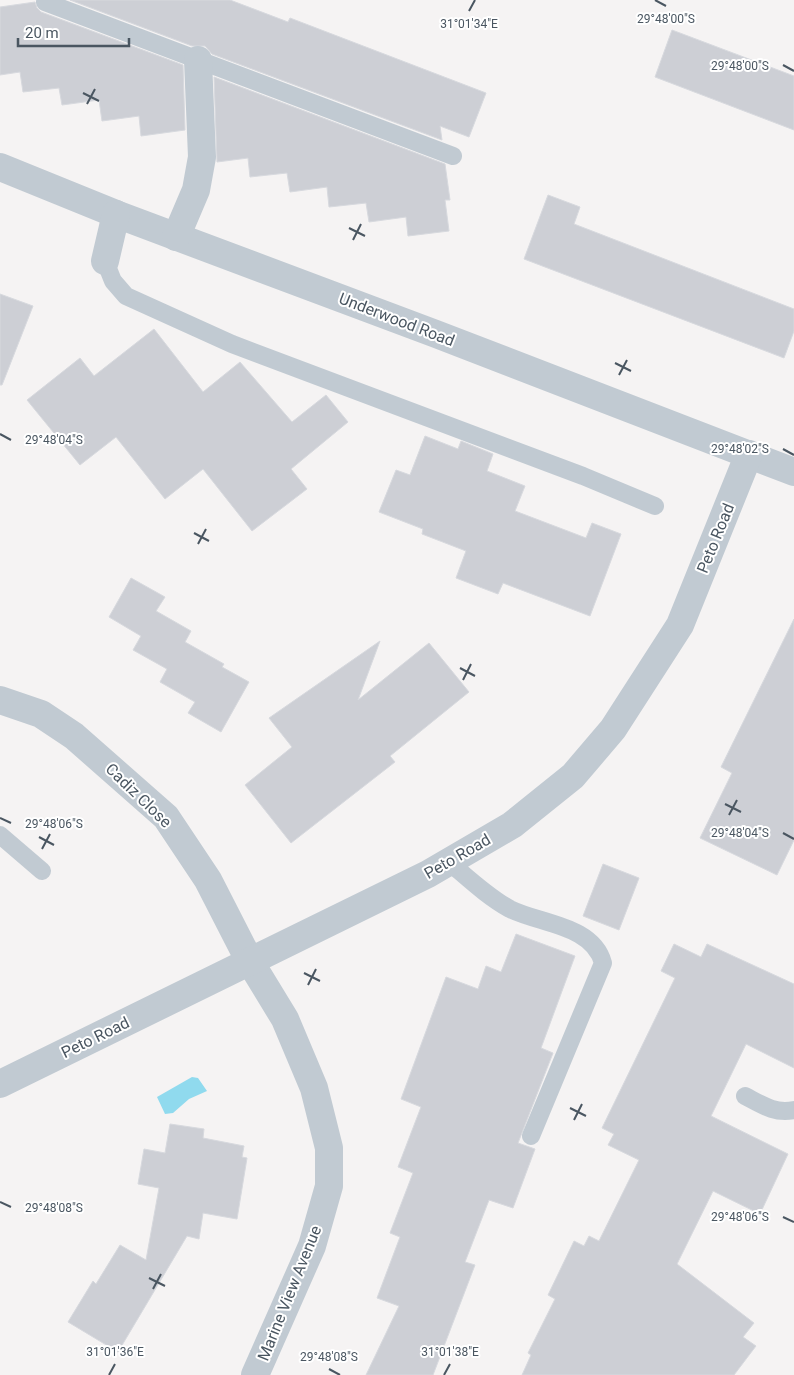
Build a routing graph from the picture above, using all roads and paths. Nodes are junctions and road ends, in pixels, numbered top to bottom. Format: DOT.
graph roads {
  1 [pos="45,2"];
  2 [pos="198,60"];
  3 [pos="453,156"];
  4 [pos="0,167"];
  5 [pos="116,214"];
  6 [pos="176,237"];
  7 [pos="105,262"];
  8 [pos="749,454"];
  9 [pos="794,472"];
  10 [pos="655,506"];
  11 [pos="0,700"];
  12 [pos="0,835"];
  13 [pos="449,862"];
  14 [pos="42,871"];
  15 [pos="249,960"];
  16 [pos="0,1084"];
  17 [pos="745,1096"];
  18 [pos="794,1110"];
  19 [pos="531,1136"];
  20 [pos="255,1375"];
  1 -- 2 [label="lane"];
  2 -- 3 [label="lane"];
  2 -- 6 [label="street"];
  4 -- 5 [label="street, Underwood Road"];
  5 -- 6 [label="street, Underwood Road"];
  5 -- 7 [label="street"];
  6 -- 8 [label="street, Underwood Road"];
  7 -- 10 [label="lane"];
  8 -- 9 [label="street, Underwood Road"];
  8 -- 13 [label="street, Peto Road"];
  11 -- 15 [label="street, Cadiz Close"];
  12 -- 14 [label="lane"];
  13 -- 15 [label="street, Peto Road"];
  13 -- 19 [label="lane"];
  15 -- 16 [label="street, Peto Road"];
  15 -- 20 [label="street, Marine View Avenue"];
  17 -- 18 [label="lane"];
}
